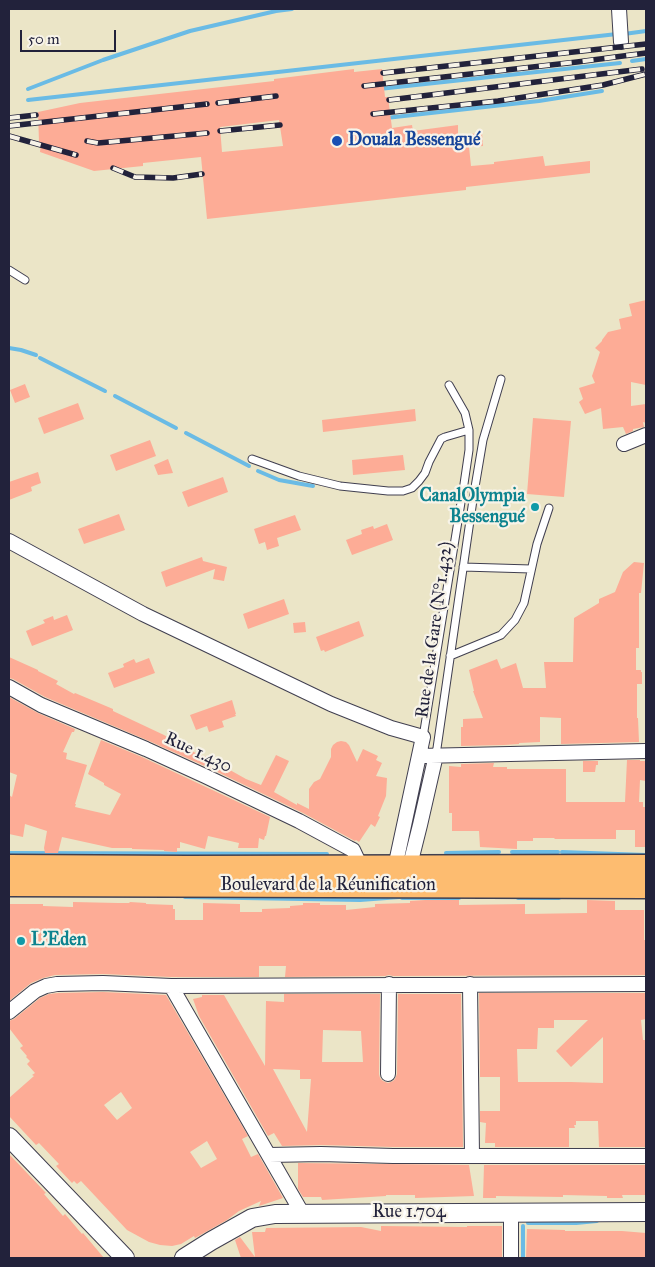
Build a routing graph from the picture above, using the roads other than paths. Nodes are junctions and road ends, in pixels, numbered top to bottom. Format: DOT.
graph roads {
  1 [pos="619,9"];
  2 [pos="621,42"];
  3 [pos="9,270"];
  4 [pos="25,280"];
  5 [pos="501,379"];
  6 [pos="449,385"];
  7 [pos="469,430"];
  8 [pos="646,435"];
  9 [pos="624,444"];
  10 [pos="252,459"];
  11 [pos="549,508"];
  12 [pos="9,541"];
  13 [pos="463,567"];
  14 [pos="531,569"];
  15 [pos="450,656"];
  16 [pos="9,687"];
  17 [pos="423,737"];
  18 [pos="646,751"];
  19 [pos="436,755"];
  20 [pos="419,756"];
  21 [pos="9,866"];
  22 [pos="646,866"];
  23 [pos="362,867"];
  24 [pos="400,876"];
  25 [pos="9,884"];
  26 [pos="646,887"];
  27 [pos="389,984"];
  28 [pos="470,984"];
  29 [pos="646,984"];
  30 [pos="171,986"];
  31 [pos="9,1012"];
  32 [pos="388,1074"];
  33 [pos="9,1137"];
  34 [pos="269,1155"];
  35 [pos="472,1156"];
  36 [pos="646,1156"];
  37 [pos="646,1212"];
  38 [pos="302,1213"];
  39 [pos="511,1213"];
  40 [pos="125,1258"];
  41 [pos="184,1258"];
  42 [pos="511,1258"];
  1 -- 2 [label="street"];
  3 -- 4 [label="lane"];
  5 -- 13 [label="lane, Rue de la Gare (N°1.432)"];
  6 -- 7 [label="lane"];
  7 -- 10 [label="lane"];
  7 -- 17 [label="lane"];
  8 -- 9 [label="street"];
  11 -- 14 [label="lane"];
  12 -- 17 [label="street"];
  13 -- 14 [label="lane"];
  13 -- 15 [label="lane, Rue de la Gare (N°1.432)"];
  14 -- 15 [label="lane"];
  15 -- 19 [label="lane, Rue de la Gare (N°1.432)"];
  16 -- 23 [label="street, Rue 1.430"];
  17 -- 20 [label="street"];
  18 -- 19 [label="street"];
  19 -- 20 [label="street"];
  19 -- 24 [label="street, Rue de la Gare (N°1.432)"];
  20 -- 24 [label="street"];
  21 -- 23 [label="main road"];
  22 -- 24 [label="main road"];
  23 -- 24 [label="main road"];
  24 -- 25 [label="main road, Boulevard de la Réunification"];
  24 -- 26 [label="main road, Boulevard de la Réunification"];
  27 -- 28 [label="street"];
  27 -- 30 [label="street"];
  27 -- 32 [label="street"];
  28 -- 29 [label="street"];
  28 -- 35 [label="street"];
  30 -- 31 [label="street"];
  30 -- 34 [label="street"];
  33 -- 40 [label="street"];
  34 -- 35 [label="street"];
  34 -- 38 [label="street"];
  35 -- 36 [label="street"];
  37 -- 39 [label="street, Rue 1.704"];
  38 -- 39 [label="street, Rue 1.704"];
  38 -- 41 [label="street, Rue 1.704"];
  39 -- 42 [label="street"];
}
